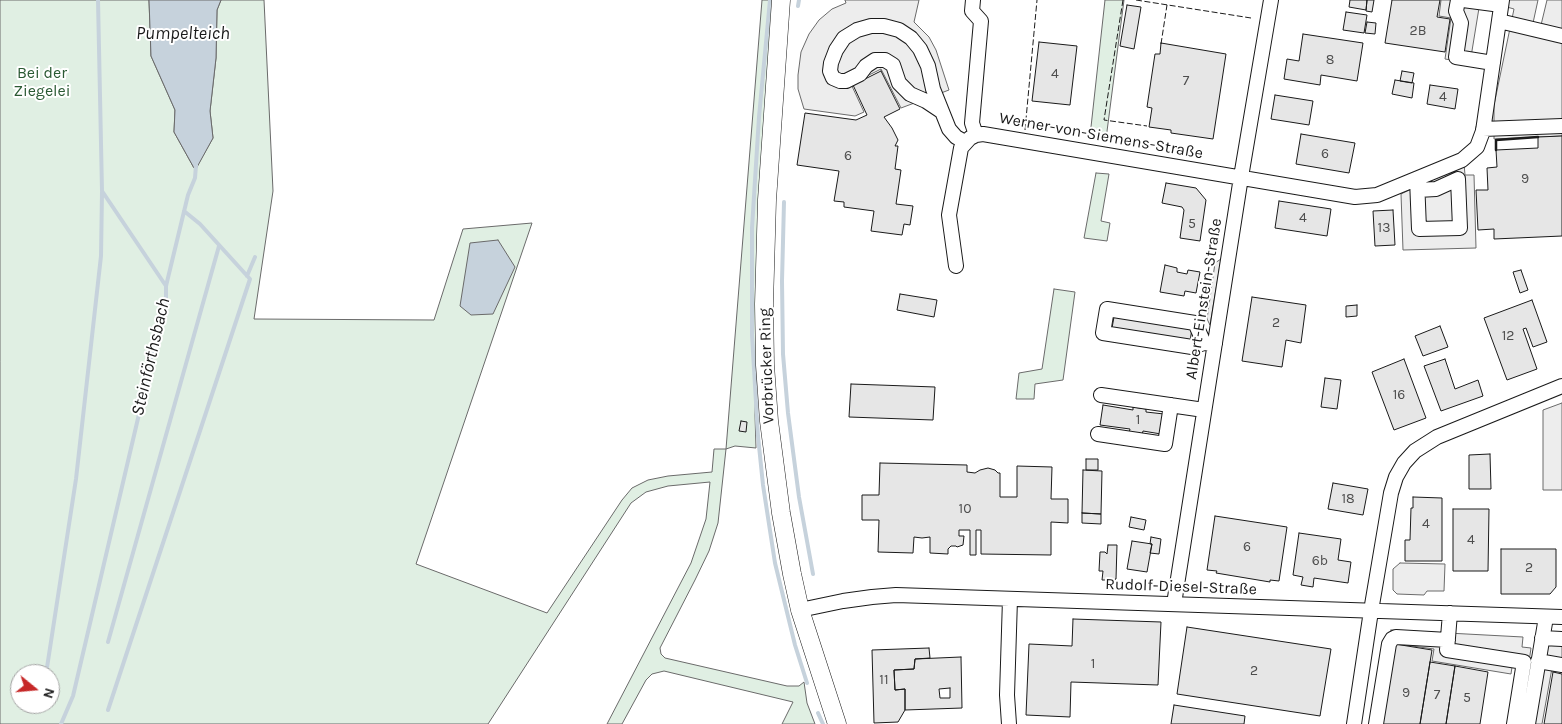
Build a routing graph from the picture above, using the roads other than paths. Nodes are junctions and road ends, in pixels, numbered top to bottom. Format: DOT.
graph roads {
  1 [pos="781,0"];
  2 [pos="973,0"];
  3 [pos="1271,0"];
  4 [pos="1458,0"];
  5 [pos="1462,0"];
  6 [pos="1501,3"];
  7 [pos="1499,21"];
  8 [pos="1562,36"];
  9 [pos="1493,63"];
  10 [pos="942,112"];
  11 [pos="1562,126"];
  12 [pos="1483,129"];
  13 [pos="970,139"];
  14 [pos="1241,177"];
  15 [pos="956,266"];
  16 [pos="1209,344"];
  17 [pos="1562,386"];
  18 [pos="1101,395"];
  19 [pos="1171,405"];
  20 [pos="1204,410"];
  21 [pos="1098,434"];
  22 [pos="1010,599"];
  23 [pos="1174,604"];
  24 [pos="800,610"];
  25 [pos="1371,611"];
  26 [pos="1450,613"];
  27 [pos="1546,617"];
  28 [pos="1562,617"];
  29 [pos="1542,638"];
  30 [pos="1562,639"];
  31 [pos="1448,640"];
  32 [pos="1538,661"];
  33 [pos="1562,665"];
  34 [pos="836,724"];
  35 [pos="1009,724"];
  36 [pos="1354,724"];
  37 [pos="1376,724"];
  38 [pos="1514,724"];
  39 [pos="1528,724"];
  1 -- 24 [label="main road, Vorbrücker Ring"];
  2 -- 13 [label="street"];
  3 -- 14 [label="street, Albert-Einstein-Straße"];
  4 -- 9 [label="street"];
  5 -- 6 [label="street"];
  6 -- 7 [label="street, Werner-von-Siemens-Straße"];
  7 -- 8 [label="street"];
  7 -- 9 [label="street, Werner-von-Siemens-Straße"];
  9 -- 12 [label="street, Werner-von-Siemens-Straße"];
  10 -- 10 [label="street"];
  10 -- 13 [label="street"];
  11 -- 12 [label="street"];
  12 -- 14 [label="street, Werner-von-Siemens-Straße"];
  13 -- 14 [label="street, Werner-von-Siemens-Straße"];
  13 -- 15 [label="street"];
  14 -- 16 [label="street, Albert-Einstein-Straße"];
  16 -- 16 [label="street"];
  16 -- 20 [label="street, Albert-Einstein-Straße"];
  17 -- 25 [label="street"];
  18 -- 19 [label="street"];
  19 -- 20 [label="street"];
  19 -- 21 [label="street"];
  20 -- 23 [label="street, Albert-Einstein-Straße"];
  22 -- 23 [label="street, Rudolf-Diesel-Straße"];
  22 -- 24 [label="street, Rudolf-Diesel-Straße"];
  22 -- 35 [label="street"];
  23 -- 25 [label="street, Rudolf-Diesel-Straße"];
  24 -- 34 [label="main road, Vorbrücker Ring"];
  25 -- 26 [label="street, Rudolf-Diesel-Straße"];
  25 -- 36 [label="street"];
  26 -- 27 [label="street, Rudolf-Diesel-Straße"];
  26 -- 31 [label="street"];
  27 -- 28 [label="street, Rudolf-Diesel-Straße"];
  27 -- 29 [label="street"];
  29 -- 30 [label="street"];
  29 -- 32 [label="street"];
  31 -- 37 [label="street"];
  31 -- 38 [label="street"];
  32 -- 33 [label="street"];
  32 -- 39 [label="street"];
}
